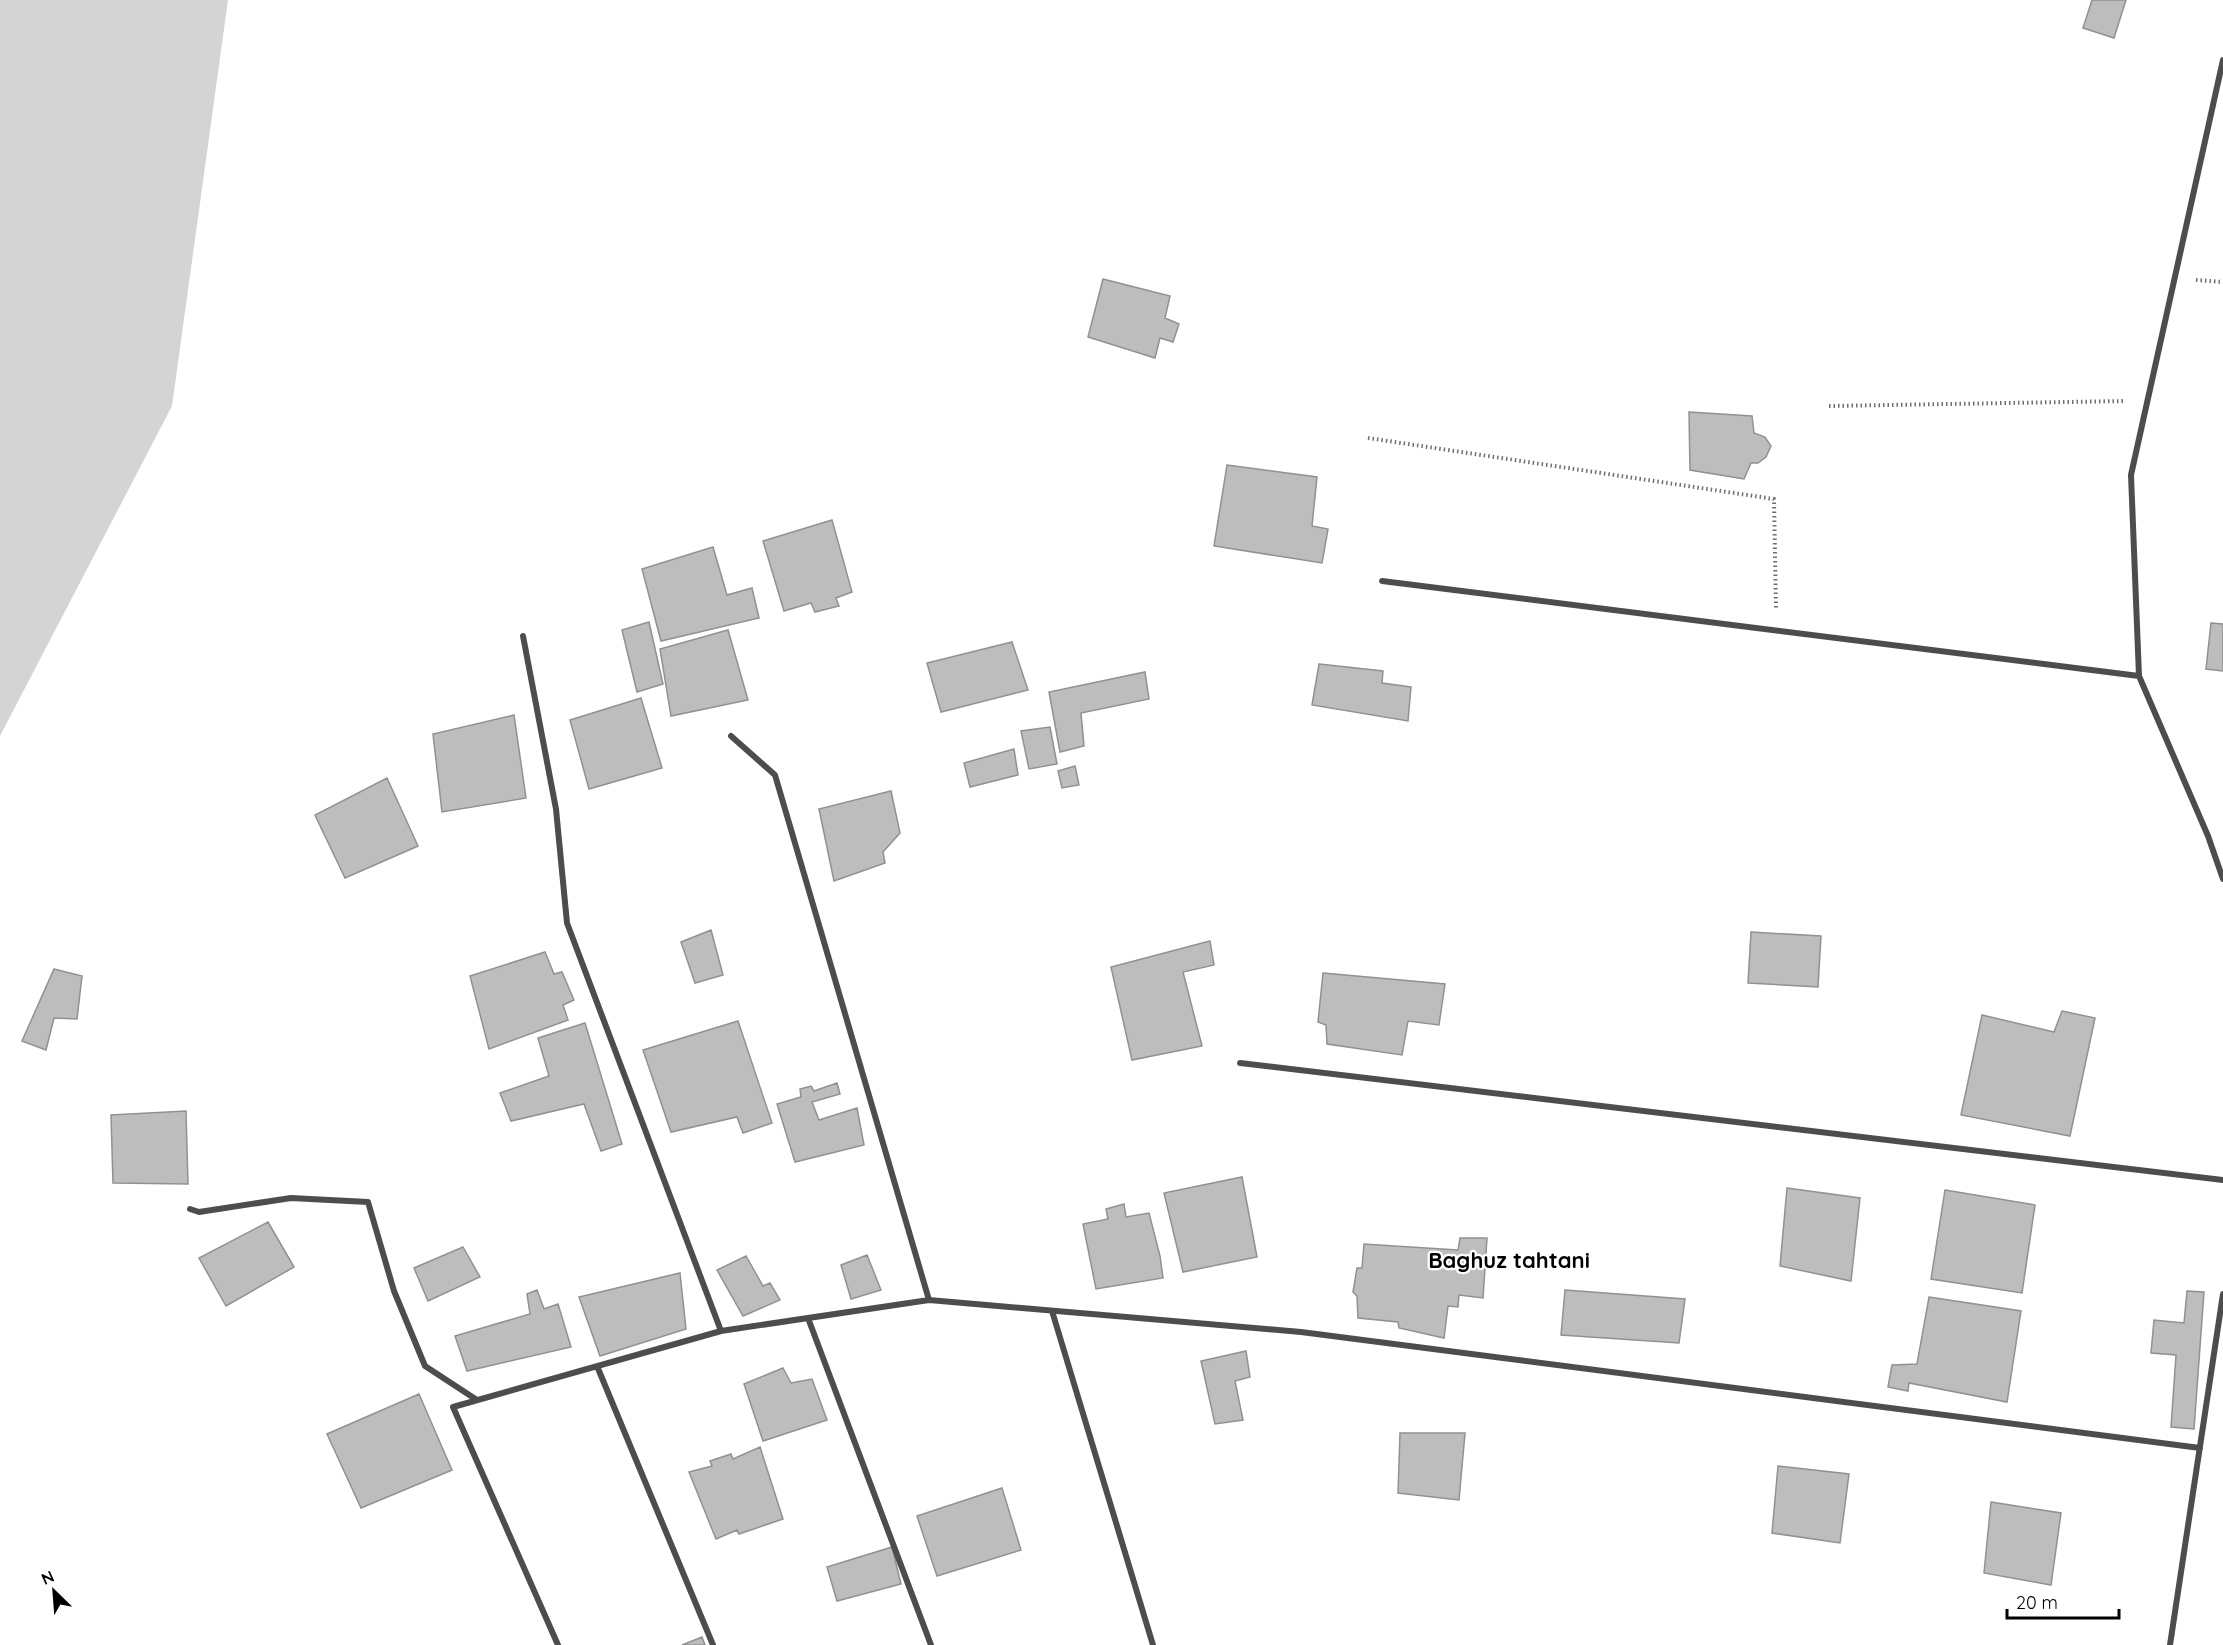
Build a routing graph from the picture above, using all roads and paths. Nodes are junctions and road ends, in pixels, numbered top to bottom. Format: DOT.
graph roads {
  1 [pos="2223,60"];
  2 [pos="2148,401"];
  3 [pos="1829,406"];
  4 [pos="1368,438"];
  5 [pos="1382,581"];
  6 [pos="1776,630"];
  7 [pos="523,636"];
  8 [pos="2139,676"];
  9 [pos="731,736"];
  10 [pos="2223,879"];
  11 [pos="1240,1063"];
  12 [pos="2223,1180"];
  13 [pos="190,1209"];
  14 [pos="2223,1294"];
  15 [pos="929,1300"];
  16 [pos="1052,1311"];
  17 [pos="808,1318"];
  18 [pos="720,1331"];
  19 [pos="597,1366"];
  20 [pos="477,1400"];
  21 [pos="2200,1448"];
  22 [pos="558,1645"];
  23 [pos="713,1645"];
  24 [pos="931,1645"];
  25 [pos="1153,1645"];
  26 [pos="2170,1645"];
  1 -- 2 [label="street"];
  2 -- 3 [label="path"];
  2 -- 8 [label="street"];
  4 -- 6 [label="path"];
  5 -- 6 [label="street"];
  6 -- 8 [label="street"];
  7 -- 18 [label="street"];
  8 -- 10 [label="street"];
  9 -- 15 [label="street"];
  11 -- 12 [label="street"];
  13 -- 20 [label="street"];
  14 -- 21 [label="street"];
  15 -- 16 [label="street"];
  15 -- 17 [label="street"];
  16 -- 21 [label="street"];
  16 -- 25 [label="street"];
  17 -- 18 [label="street"];
  17 -- 24 [label="street"];
  18 -- 19 [label="street"];
  19 -- 20 [label="street"];
  19 -- 23 [label="street"];
  20 -- 22 [label="street"];
  21 -- 26 [label="street"];
}
